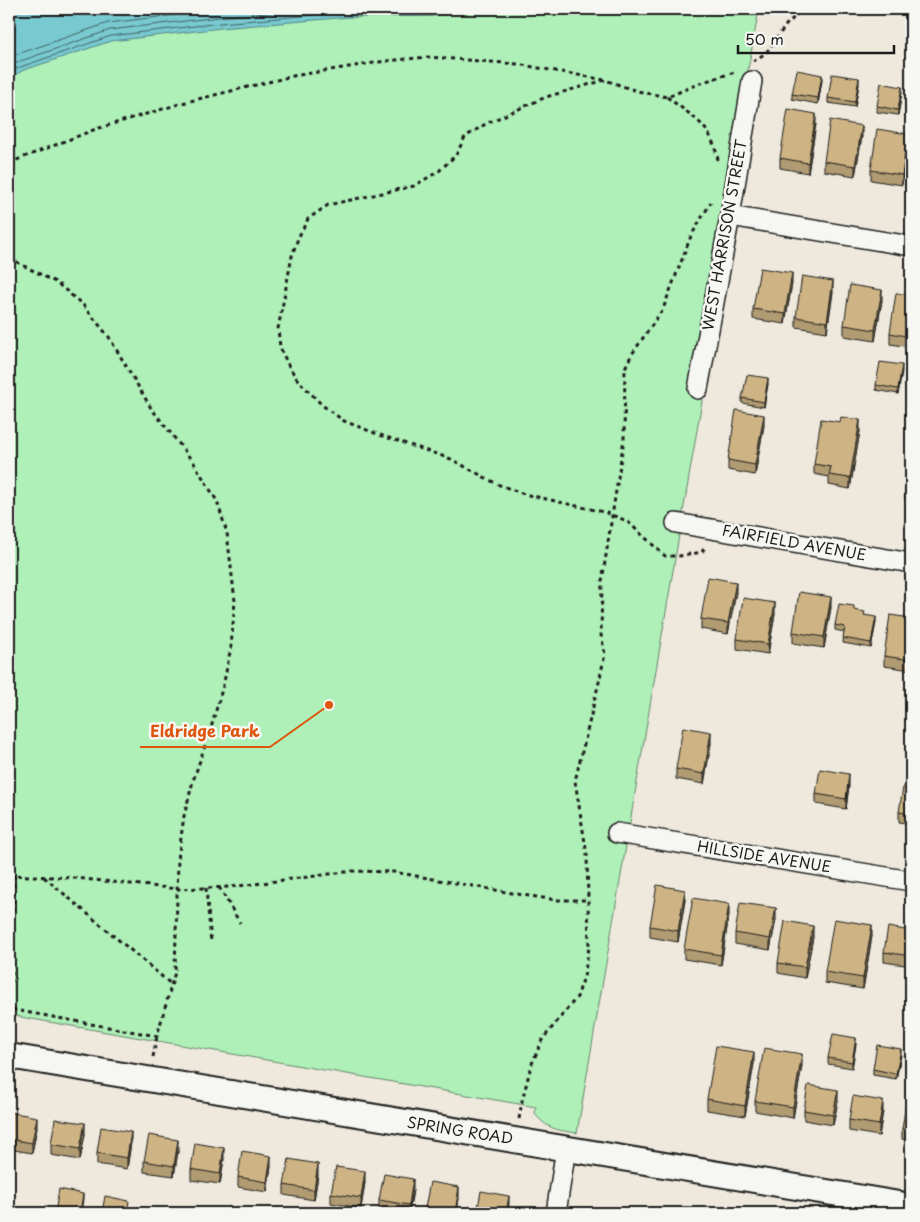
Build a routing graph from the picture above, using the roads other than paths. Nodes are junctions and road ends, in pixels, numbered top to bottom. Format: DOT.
graph roads {
  1 [pos="745,76"];
  2 [pos="730,216"];
  3 [pos="911,246"];
  4 [pos="698,389"];
  5 [pos="676,523"];
  6 [pos="911,563"];
  7 [pos="617,833"];
  8 [pos="911,881"];
  9 [pos="9,1056"];
  10 [pos="566,1148"];
  11 [pos="911,1206"];
  12 [pos="556,1213"];
  1 -- 2 [label="street, WEST HARRISON STREET"];
  2 -- 3 [label="street"];
  2 -- 4 [label="street, WEST HARRISON STREET"];
  5 -- 6 [label="street, FAIRFIELD AVENUE"];
  7 -- 8 [label="street, HILLSIDE AVENUE"];
  9 -- 10 [label="street, SPRING ROAD"];
  10 -- 11 [label="street, SPRING ROAD"];
  10 -- 12 [label="street"];
}
